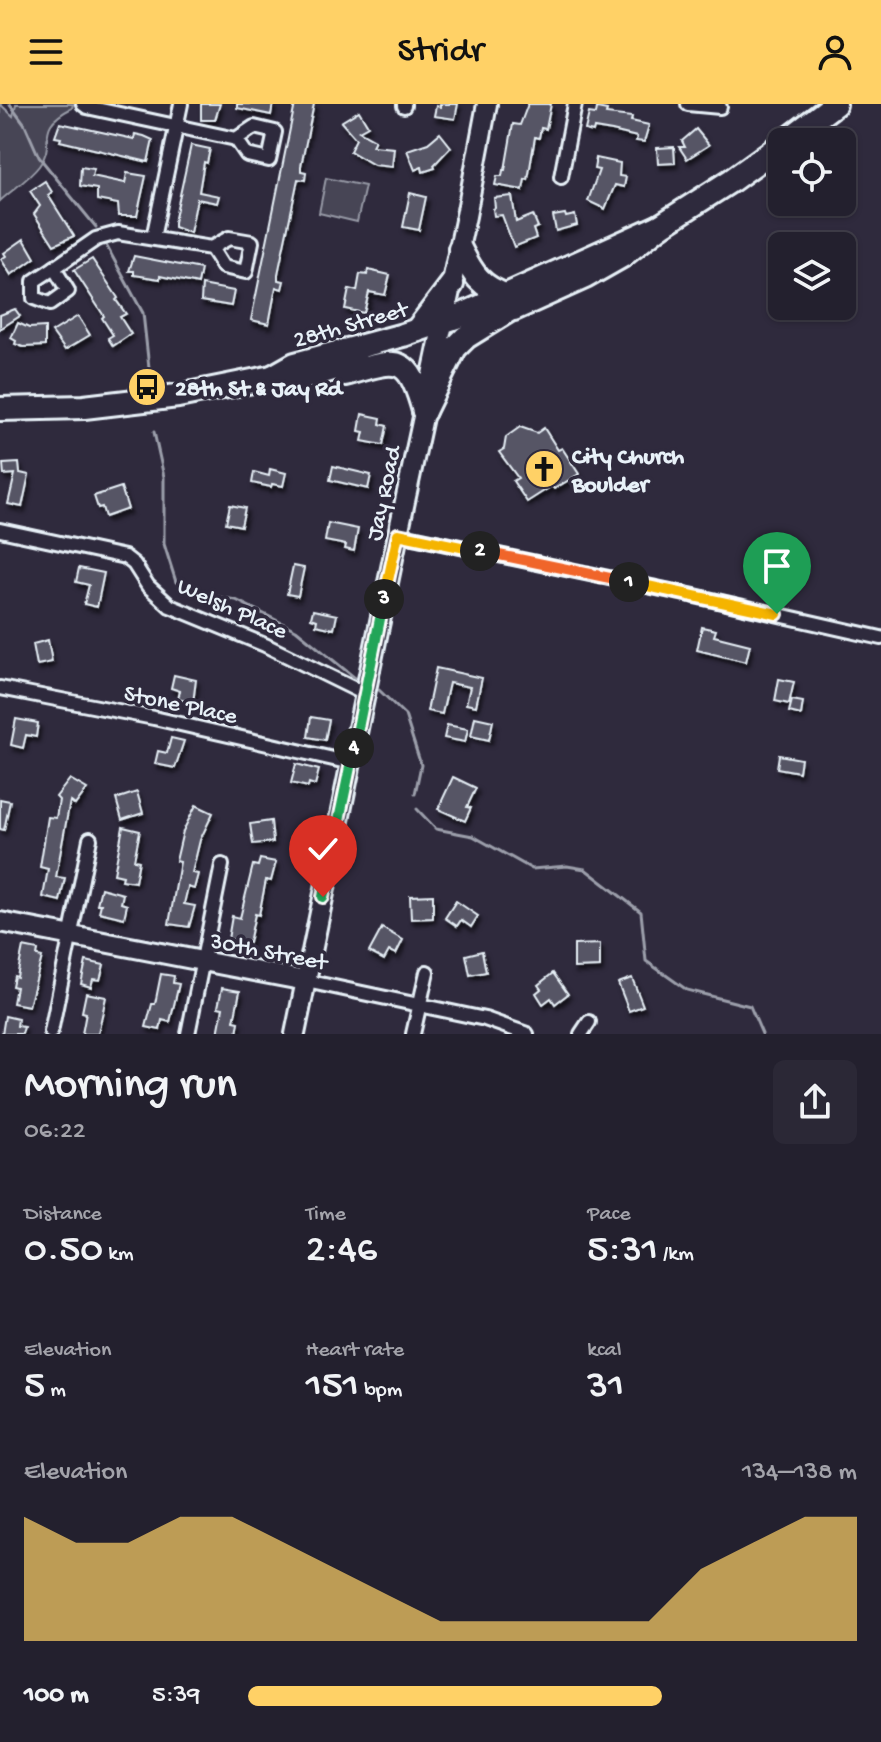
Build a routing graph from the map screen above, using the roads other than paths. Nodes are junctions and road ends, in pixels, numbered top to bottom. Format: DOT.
graph roads {
  1 [pos="83,104"];
  2 [pos="181,104"];
  3 [pos="487,104"];
  4 [pos="575,104"];
  5 [pos="688,104"];
  6 [pos="835,104"];
  7 [pos="720,107"];
  8 [pos="120,109"];
  9 [pos="176,128"];
  10 [pos="803,128"];
  11 [pos="236,139"];
  12 [pos="768,154"];
  13 [pos="561,177"];
  14 [pos="153,238"];
  15 [pos="211,248"];
  16 [pos="460,249"];
  17 [pos="54,268"];
  18 [pos="452,284"];
  19 [pos="508,303"];
  20 [pos="442,329"];
  21 [pos="416,331"];
  22 [pos="272,377"];
  23 [pos="297,380"];
  24 [pos="0,409"];
  25 [pos="424,411"];
  26 [pos="0,530"];
  27 [pos="398,534"];
  28 [pos="881,638"];
  29 [pos="0,688"];
  30 [pos="365,694"];
  31 [pos="351,763"];
  32 [pos="90,839"];
  33 [pos="222,865"];
  34 [pos="0,922"];
  35 [pos="70,937"];
  36 [pos="202,962"];
  37 [pos="427,972"];
  38 [pos="306,981"];
  39 [pos="419,1006"];
  40 [pos="589,1022"];
  41 [pos="51,1032"];
  42 [pos="188,1034"];
  43 [pos="295,1034"];
  44 [pos="413,1034"];
  45 [pos="527,1034"];
  46 [pos="581,1034"];
  1 -- 8 [label="street"];
  2 -- 9 [label="street"];
  3 -- 16 [label="street, Jay Road"];
  4 -- 13 [label="street"];
  5 -- 7 [label="street"];
  6 -- 10 [label="highway"];
  8 -- 9 [label="street"];
  9 -- 11 [label="street"];
  9 -- 14 [label="street"];
  12 -- 19 [label="highway"];
  14 -- 15 [label="street"];
  14 -- 17 [label="street"];
  16 -- 18 [label="street, Jay Road"];
  16 -- 19 [label="highway"];
  18 -- 20 [label="street, Jay Road"];
  18 -- 21 [label="highway"];
  19 -- 20 [label="highway"];
  19 -- 25 [label="highway"];
  20 -- 21 [label="highway, 28th Street"];
  20 -- 23 [label="highway, 28th Street"];
  20 -- 25 [label="street, Jay Road"];
  21 -- 22 [label="highway, 28th Street"];
  22 -- 23 [label="highway, 28th Street"];
  22 -- 24 [label="highway, 28th Street"];
  23 -- 25 [label="highway"];
  25 -- 27 [label="street, Jay Road"];
  26 -- 30 [label="street, Welsh Place"];
  27 -- 28 [label="street"];
  27 -- 30 [label="street, Jay Road"];
  29 -- 31 [label="street, Stone Place"];
  30 -- 31 [label="street, Jay Road"];
  31 -- 38 [label="street, Jay Road"];
  32 -- 35 [label="street"];
  33 -- 36 [label="street"];
  34 -- 35 [label="street, 30th Street"];
  35 -- 36 [label="street, 30th Street"];
  35 -- 41 [label="street"];
  36 -- 38 [label="street, 30th Street"];
  36 -- 42 [label="street"];
  37 -- 39 [label="street"];
  38 -- 39 [label="street, 30th Street"];
  38 -- 43 [label="street, Jay Road"];
  39 -- 44 [label="street"];
  39 -- 45 [label="street, 30th Street"];
  40 -- 46 [label="street"];
}
